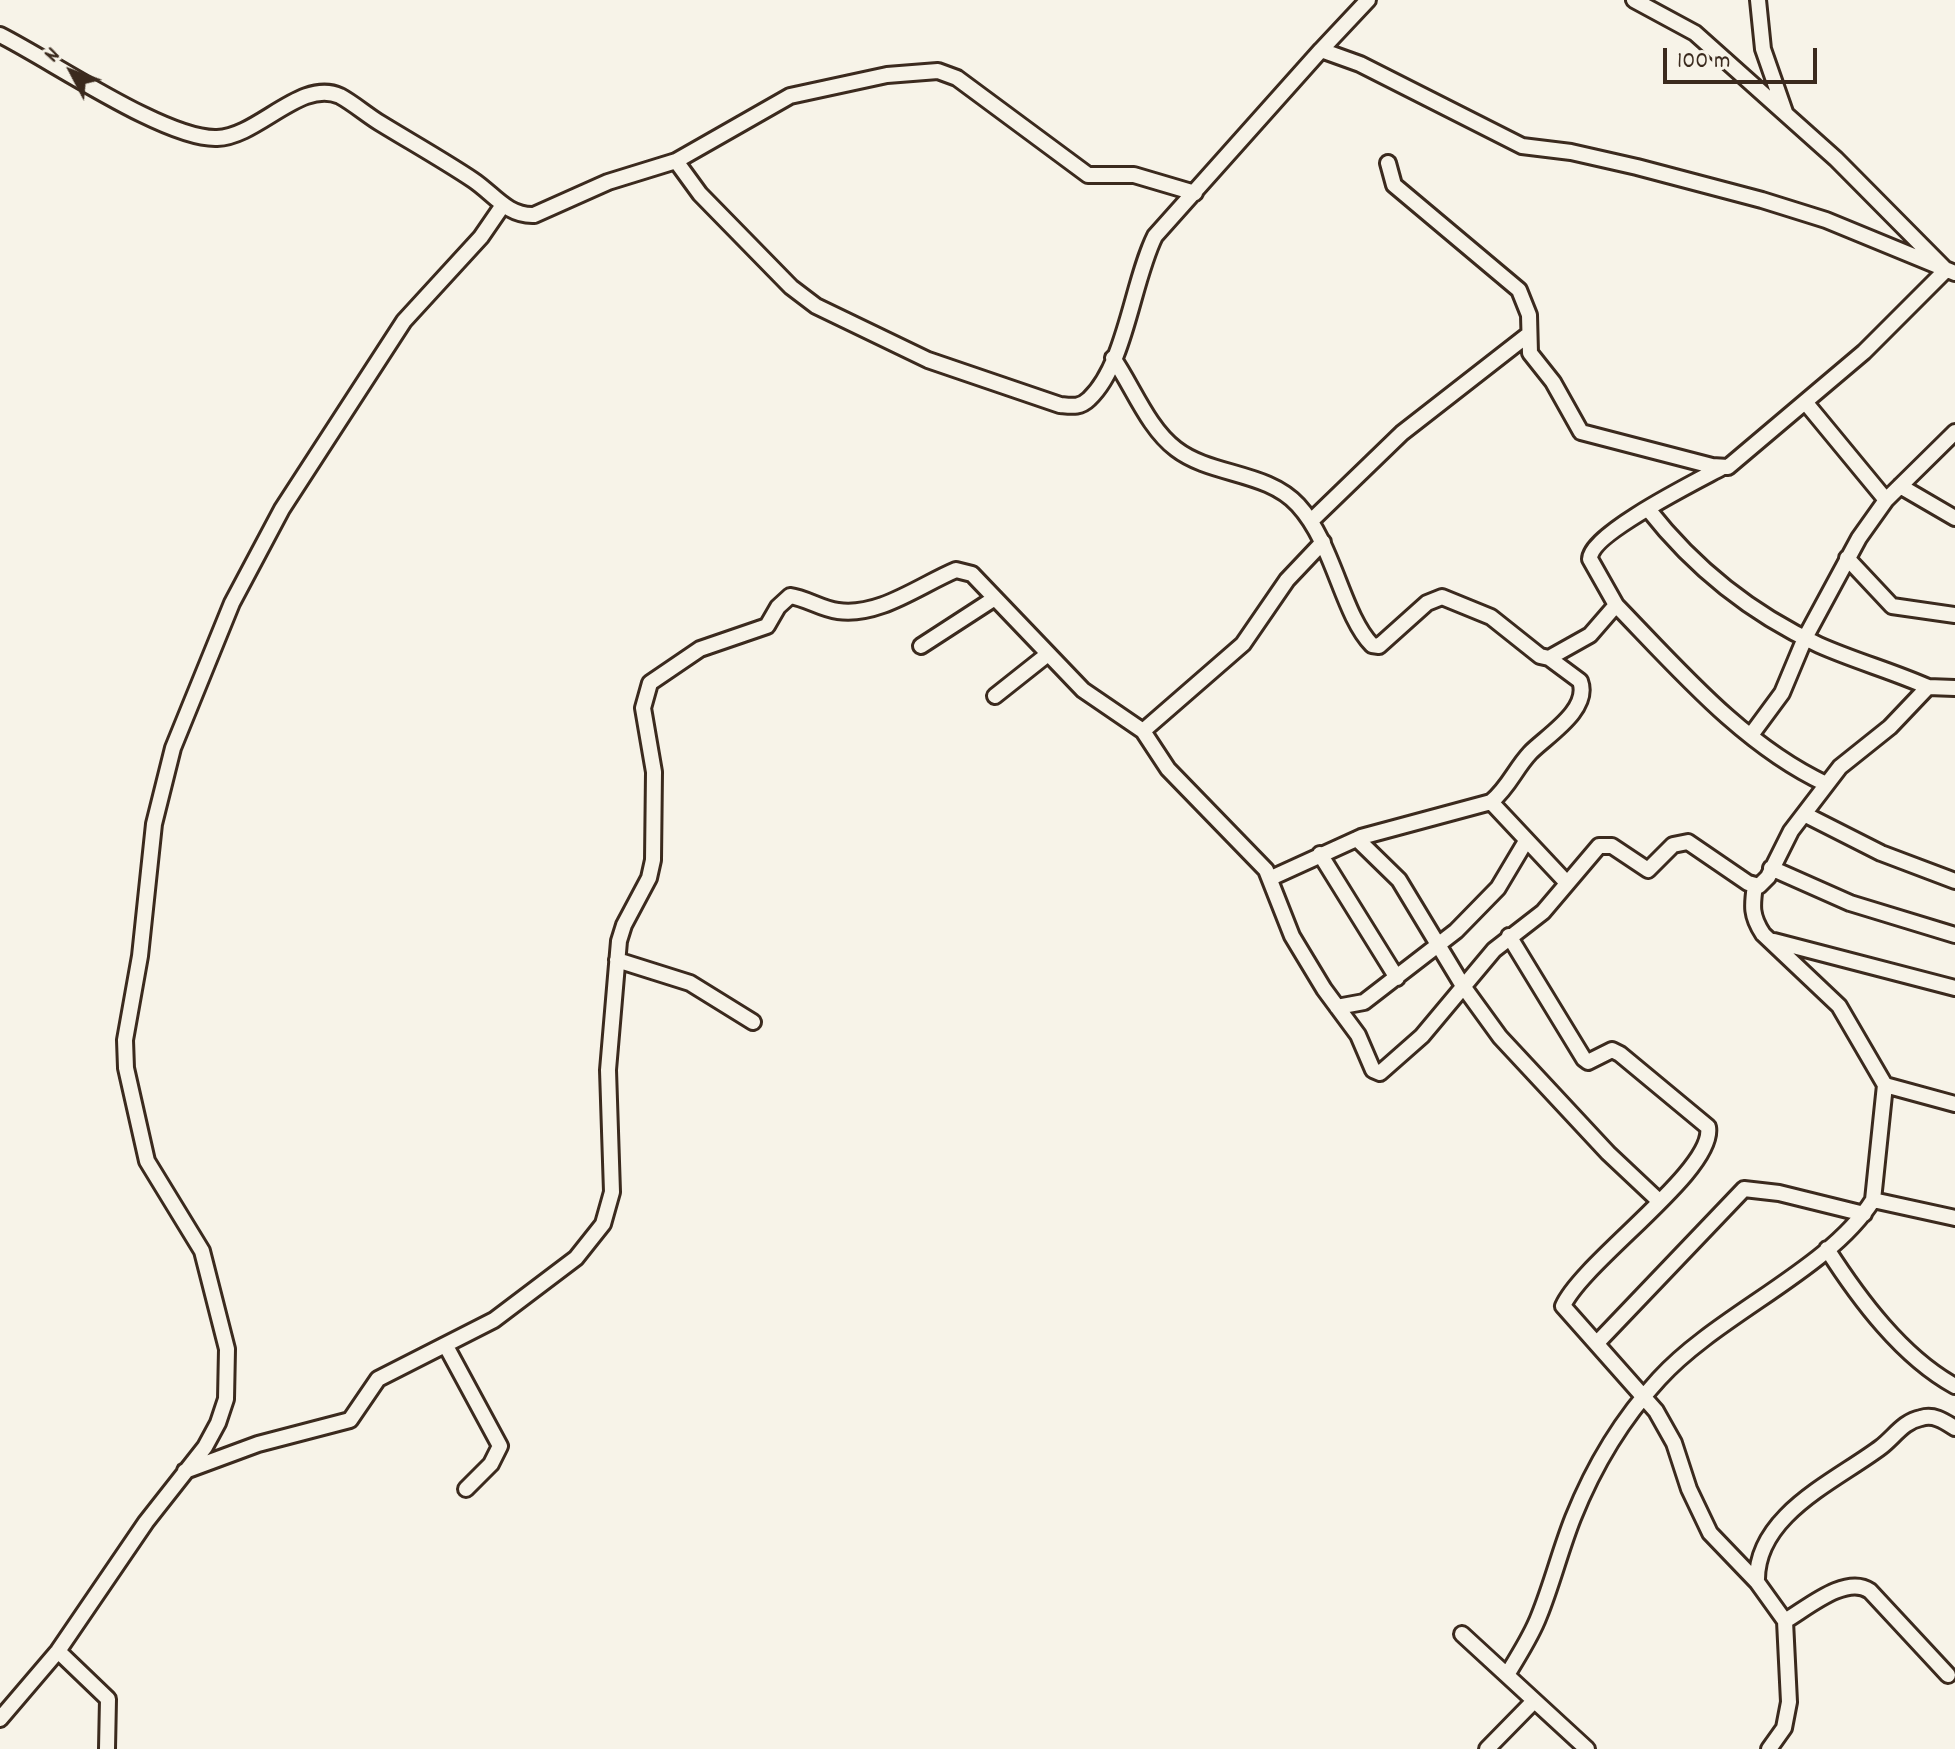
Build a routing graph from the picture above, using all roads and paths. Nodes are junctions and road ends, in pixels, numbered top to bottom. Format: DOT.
graph roads {
  1 [pos="1368,0"];
  2 [pos="1758,0"];
  3 [pos="1638,1"];
  4 [pos="0,35"];
  5 [pos="1321,50"];
  6 [pos="1787,116"];
  7 [pos="676,161"];
  8 [pos="1388,163"];
  9 [pos="1195,193"];
  10 [pos="503,205"];
  11 [pos="1950,271"];
  12 [pos="1529,334"];
  13 [pos="1113,358"];
  14 [pos="1806,403"];
  15 [pos="1955,432"];
  16 [pos="1721,468"];
  17 [pos="1900,486"];
  18 [pos="1886,500"];
  19 [pos="1648,509"];
  20 [pos="1955,518"];
  21 [pos="1311,521"];
  22 [pos="1323,542"];
  23 [pos="1847,558"];
  24 [pos="995,598"];
  25 [pos="1616,605"];
  26 [pos="1955,615"];
  27 [pos="1805,638"];
  28 [pos="921,646"];
  29 [pos="1048,654"];
  30 [pos="1549,658"];
  31 [pos="1928,687"];
  32 [pos="1955,688"];
  33 [pos="995,696"];
  34 [pos="1143,731"];
  35 [pos="1751,735"];
  36 [pos="1826,784"];
  37 [pos="1491,802"];
  38 [pos="1804,814"];
  39 [pos="1357,839"];
  40 [pos="1526,841"];
  41 [pos="1320,854"];
  42 [pos="1771,868"];
  43 [pos="1271,878"];
  44 [pos="1955,881"];
  45 [pos="1567,883"];
  46 [pos="1755,885"];
  47 [pos="1955,935"];
  48 [pos="1509,936"];
  49 [pos="1770,940"];
  50 [pos="1439,944"];
  51 [pos="617,960"];
  52 [pos="1397,978"];
  53 [pos="1463,986"];
  54 [pos="1955,988"];
  55 [pos="1337,1007"];
  56 [pos="753,1022"];
  57 [pos="1885,1085"];
  58 [pos="1955,1104"];
  59 [pos="1873,1200"];
  60 [pos="1659,1201"];
  61 [pos="1864,1214"];
  62 [pos="1955,1218"];
  63 [pos="1827,1249"];
  64 [pos="1597,1343"];
  65 [pos="446,1346"];
  66 [pos="1955,1386"];
  67 [pos="1644,1396"];
  68 [pos="1955,1428"];
  69 [pos="185,1471"];
  70 [pos="466,1489"];
  71 [pos="1757,1582"];
  72 [pos="1785,1621"];
  73 [pos="1462,1634"];
  74 [pos="58,1651"];
  75 [pos="1507,1675"];
  76 [pos="1948,1675"];
  77 [pos="1534,1701"];
  78 [pos="0,1719"];
  79 [pos="107,1749"];
  80 [pos="1487,1749"];
  81 [pos="1587,1749"];
  82 [pos="1769,1749"];
  1 -- 5 [label="street"];
  2 -- 6 [label="street"];
  3 -- 6 [label="street"];
  4 -- 10 [label="street"];
  5 -- 9 [label="street"];
  5 -- 11 [label="street"];
  6 -- 11 [label="street"];
  7 -- 9 [label="street"];
  7 -- 10 [label="street"];
  7 -- 13 [label="street"];
  8 -- 12 [label="street"];
  9 -- 13 [label="street"];
  10 -- 69 [label="street"];
  11 -- 14 [label="street"];
  12 -- 16 [label="street"];
  12 -- 21 [label="street"];
  13 -- 21 [label="street"];
  14 -- 16 [label="street"];
  14 -- 18 [label="street"];
  15 -- 17 [label="street"];
  16 -- 19 [label="street"];
  17 -- 18 [label="street"];
  17 -- 20 [label="street"];
  18 -- 23 [label="street"];
  19 -- 25 [label="street"];
  19 -- 27 [label="street"];
  21 -- 22 [label="street"];
  22 -- 30 [label="street"];
  22 -- 34 [label="street"];
  23 -- 26 [label="street"];
  23 -- 27 [label="street"];
  24 -- 28 [label="street"];
  24 -- 29 [label="street"];
  24 -- 51 [label="street"];
  25 -- 30 [label="street"];
  25 -- 35 [label="street"];
  27 -- 31 [label="street"];
  27 -- 35 [label="street"];
  29 -- 33 [label="street"];
  29 -- 34 [label="street"];
  30 -- 37 [label="street"];
  31 -- 32 [label="street"];
  31 -- 36 [label="street"];
  34 -- 43 [label="street"];
  35 -- 36 [label="street"];
  36 -- 38 [label="street"];
  37 -- 39 [label="street"];
  37 -- 40 [label="street"];
  38 -- 42 [label="street"];
  38 -- 44 [label="street"];
  39 -- 41 [label="street"];
  39 -- 50 [label="street"];
  40 -- 45 [label="street"];
  40 -- 50 [label="street"];
  41 -- 43 [label="street"];
  41 -- 52 [label="street"];
  42 -- 46 [label="street"];
  42 -- 47 [label="street"];
  43 -- 55 [label="street"];
  45 -- 46 [label="street"];
  45 -- 48 [label="street"];
  46 -- 49 [label="street"];
  48 -- 53 [label="street"];
  48 -- 60 [label="street"];
  49 -- 54 [label="street"];
  49 -- 57 [label="street"];
  50 -- 52 [label="street"];
  50 -- 53 [label="street"];
  51 -- 56 [label="street"];
  51 -- 65 [label="street"];
  52 -- 55 [label="street"];
  53 -- 55 [label="street"];
  53 -- 60 [label="street"];
  57 -- 58 [label="street"];
  57 -- 59 [label="street"];
  59 -- 61 [label="street"];
  59 -- 62 [label="street"];
  60 -- 64 [label="street"];
  61 -- 63 [label="street"];
  61 -- 64 [label="street"];
  63 -- 66 [label="street"];
  63 -- 67 [label="street"];
  64 -- 67 [label="street"];
  65 -- 69 [label="street"];
  65 -- 70 [label="street"];
  67 -- 71 [label="street"];
  67 -- 75 [label="street"];
  68 -- 71 [label="street"];
  69 -- 74 [label="street"];
  71 -- 72 [label="street"];
  72 -- 76 [label="street"];
  72 -- 82 [label="street"];
  73 -- 75 [label="street"];
  74 -- 78 [label="street"];
  74 -- 79 [label="street"];
  75 -- 77 [label="street"];
  77 -- 80 [label="street"];
  77 -- 81 [label="street"];
}
